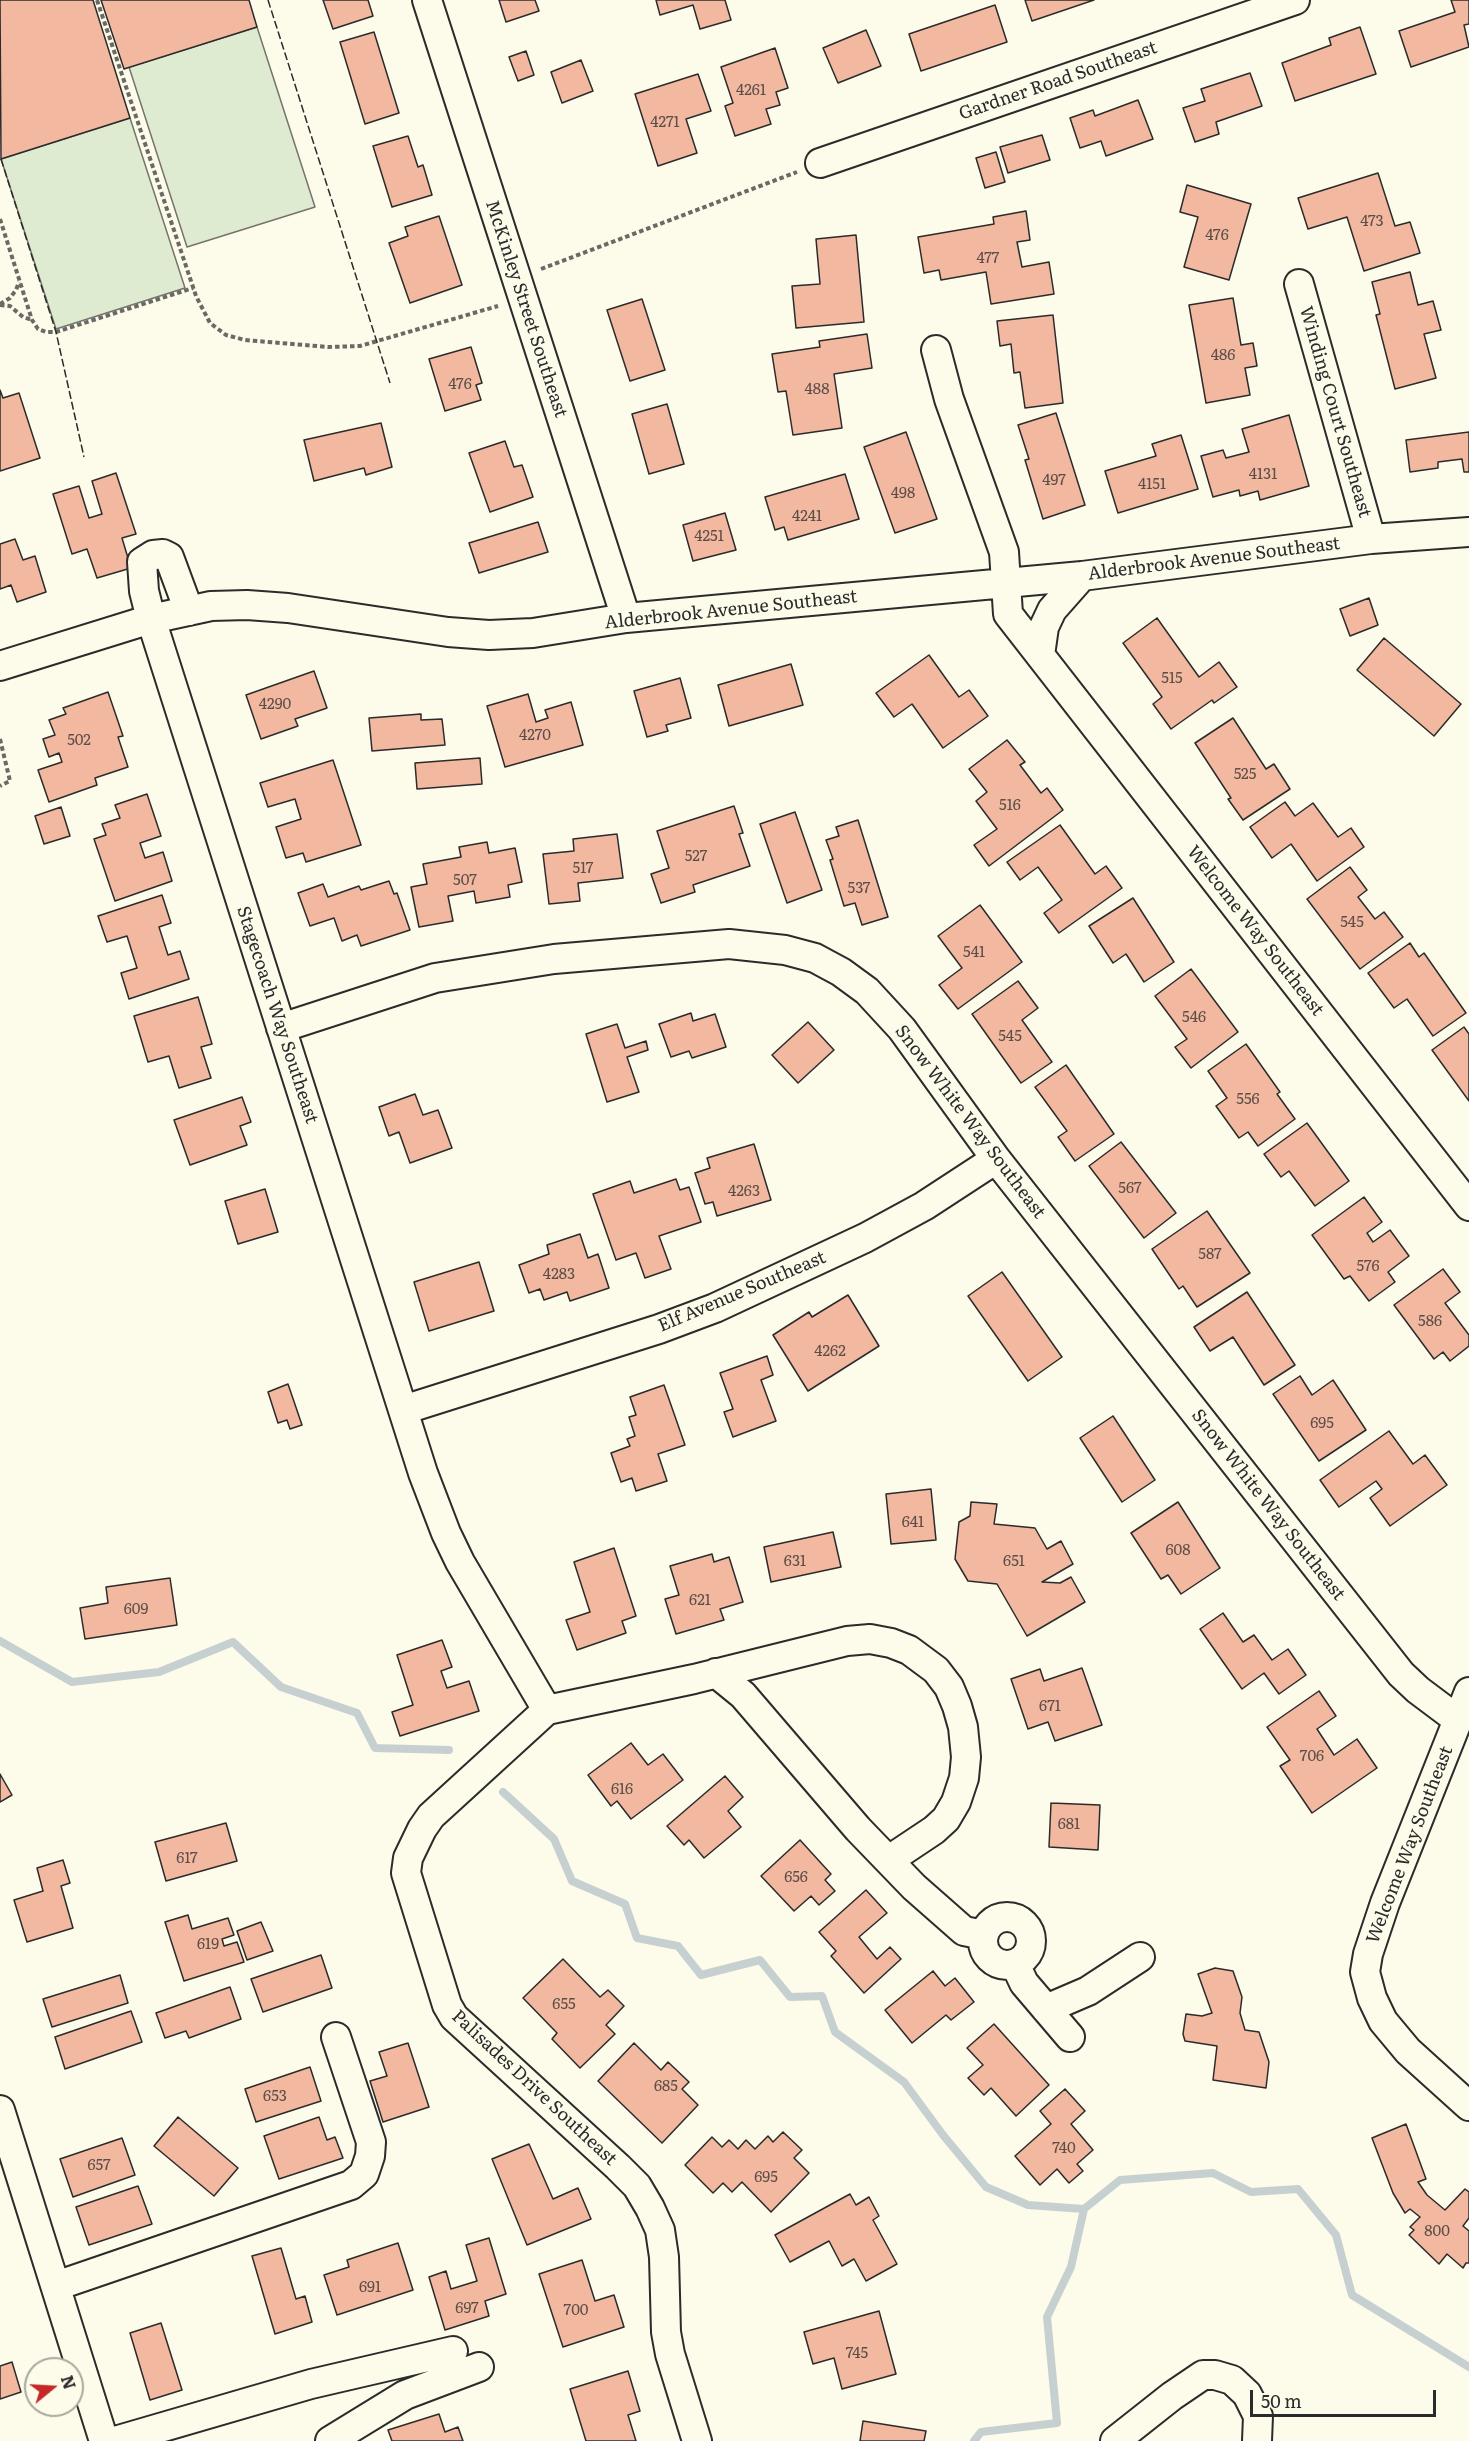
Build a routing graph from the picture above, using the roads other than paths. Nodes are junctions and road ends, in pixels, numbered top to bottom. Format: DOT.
graph roads {
  1 [pos="427,0"];
  2 [pos="1295,0"];
  3 [pos="820,163"];
  4 [pos="1299,284"];
  5 [pos="936,350"];
  6 [pos="1469,532"];
  7 [pos="1371,539"];
  8 [pos="1082,576"];
  9 [pos="1008,583"];
  10 [pos="189,611"];
  11 [pos="626,618"];
  12 [pos="150,619"];
  13 [pos="1040,655"];
  14 [pos="0,666"];
  15 [pos="281,1028"];
  16 [pos="996,1160"];
  17 [pos="1469,1206"];
  18 [pos="403,1410"];
  19 [pos="716,1673"];
  20 [pos="1469,1692"];
  21 [pos="547,1710"];
  22 [pos="1458,1720"];
  23 [pos="889,1860"];
  24 [pos="984,1935"];
  25 [pos="1140,1957"];
  26 [pos="1015,1964"];
  27 [pos="1046,2009"];
  28 [pos="336,2037"];
  29 [pos="1070,2037"];
  30 [pos="1469,2106"];
  31 [pos="0,2110"];
  32 [pos="56,2286"];
  33 [pos="453,2351"];
  34 [pos="479,2367"];
  35 [pos="104,2441"];
  36 [pos="115,2441"];
  37 [pos="330,2441"];
  38 [pos="696,2441"];
  39 [pos="1115,2441"];
  40 [pos="1257,2441"];
  1 -- 11 [label="street, McKinley Street Southeast"];
  2 -- 3 [label="street, Gardner Road Southeast"];
  4 -- 7 [label="street, Winding Court Southeast"];
  5 -- 9 [label="street, Welcome Way Southeast"];
  6 -- 7 [label="street, Alderbrook Avenue Southeast"];
  7 -- 8 [label="street, Alderbrook Avenue Southeast"];
  8 -- 9 [label="street, Alderbrook Avenue Southeast"];
  8 -- 13 [label="street"];
  9 -- 11 [label="street, Alderbrook Avenue Southeast"];
  9 -- 13 [label="street, Welcome Way Southeast"];
  10 -- 11 [label="street, Alderbrook Avenue Southeast"];
  10 -- 12 [label="street, Alderbrook Avenue Southeast"];
  10 -- 12 [label="street, Stagecoach Way Southeast"];
  12 -- 14 [label="street, Alderbrook Avenue Southeast"];
  12 -- 15 [label="street, Stagecoach Way Southeast"];
  13 -- 17 [label="street, Welcome Way Southeast"];
  15 -- 16 [label="street, Snow White Way Southeast"];
  15 -- 18 [label="street, Stagecoach Way Southeast"];
  16 -- 18 [label="street, Elf Avenue Southeast"];
  16 -- 22 [label="street, Snow White Way Southeast"];
  18 -- 21 [label="street, Stagecoach Way Southeast"];
  19 -- 21 [label="street"];
  19 -- 23 [label="street"];
  19 -- 23 [label="street"];
  20 -- 22 [label="street, Welcome Way Southeast"];
  21 -- 38 [label="street, Palisades Drive Southeast"];
  22 -- 30 [label="street, Welcome Way Southeast"];
  23 -- 24 [label="street"];
  24 -- 26 [label="street"];
  24 -- 26 [label="street"];
  25 -- 27 [label="street"];
  26 -- 27 [label="street"];
  27 -- 29 [label="street"];
  28 -- 32 [label="street"];
  31 -- 32 [label="street"];
  32 -- 35 [label="street"];
  33 -- 36 [label="street"];
  34 -- 37 [label="street"];
  39 -- 40 [label="street"];
}
